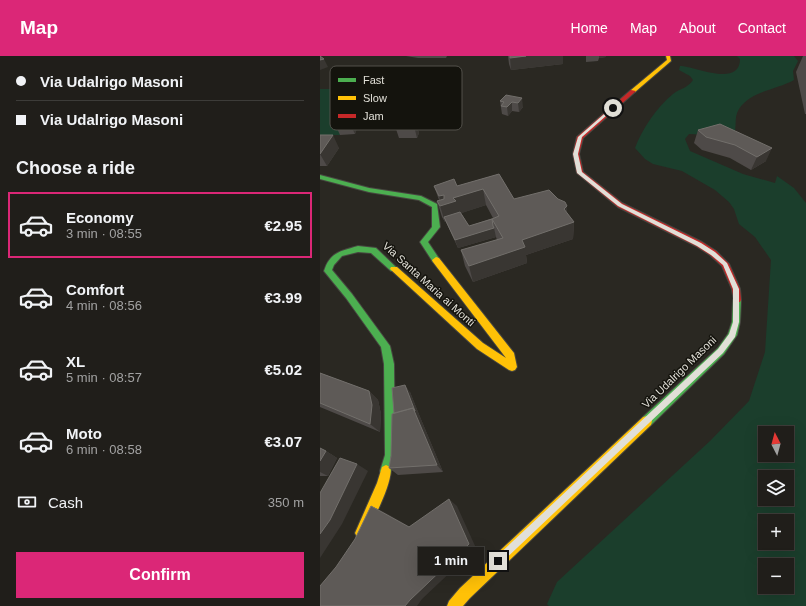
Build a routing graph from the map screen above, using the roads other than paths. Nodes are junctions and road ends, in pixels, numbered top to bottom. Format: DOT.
graph roads {
  1 [pos="668,56"];
  2 [pos="320,177"];
  3 [pos="356,542"];
  4 [pos="454,606"];
  1 -- 4 [label="street, Via Udalrigo Masoni"];
  2 -- 3 [label="street, Via Santa Maria ai Monti"];
}
